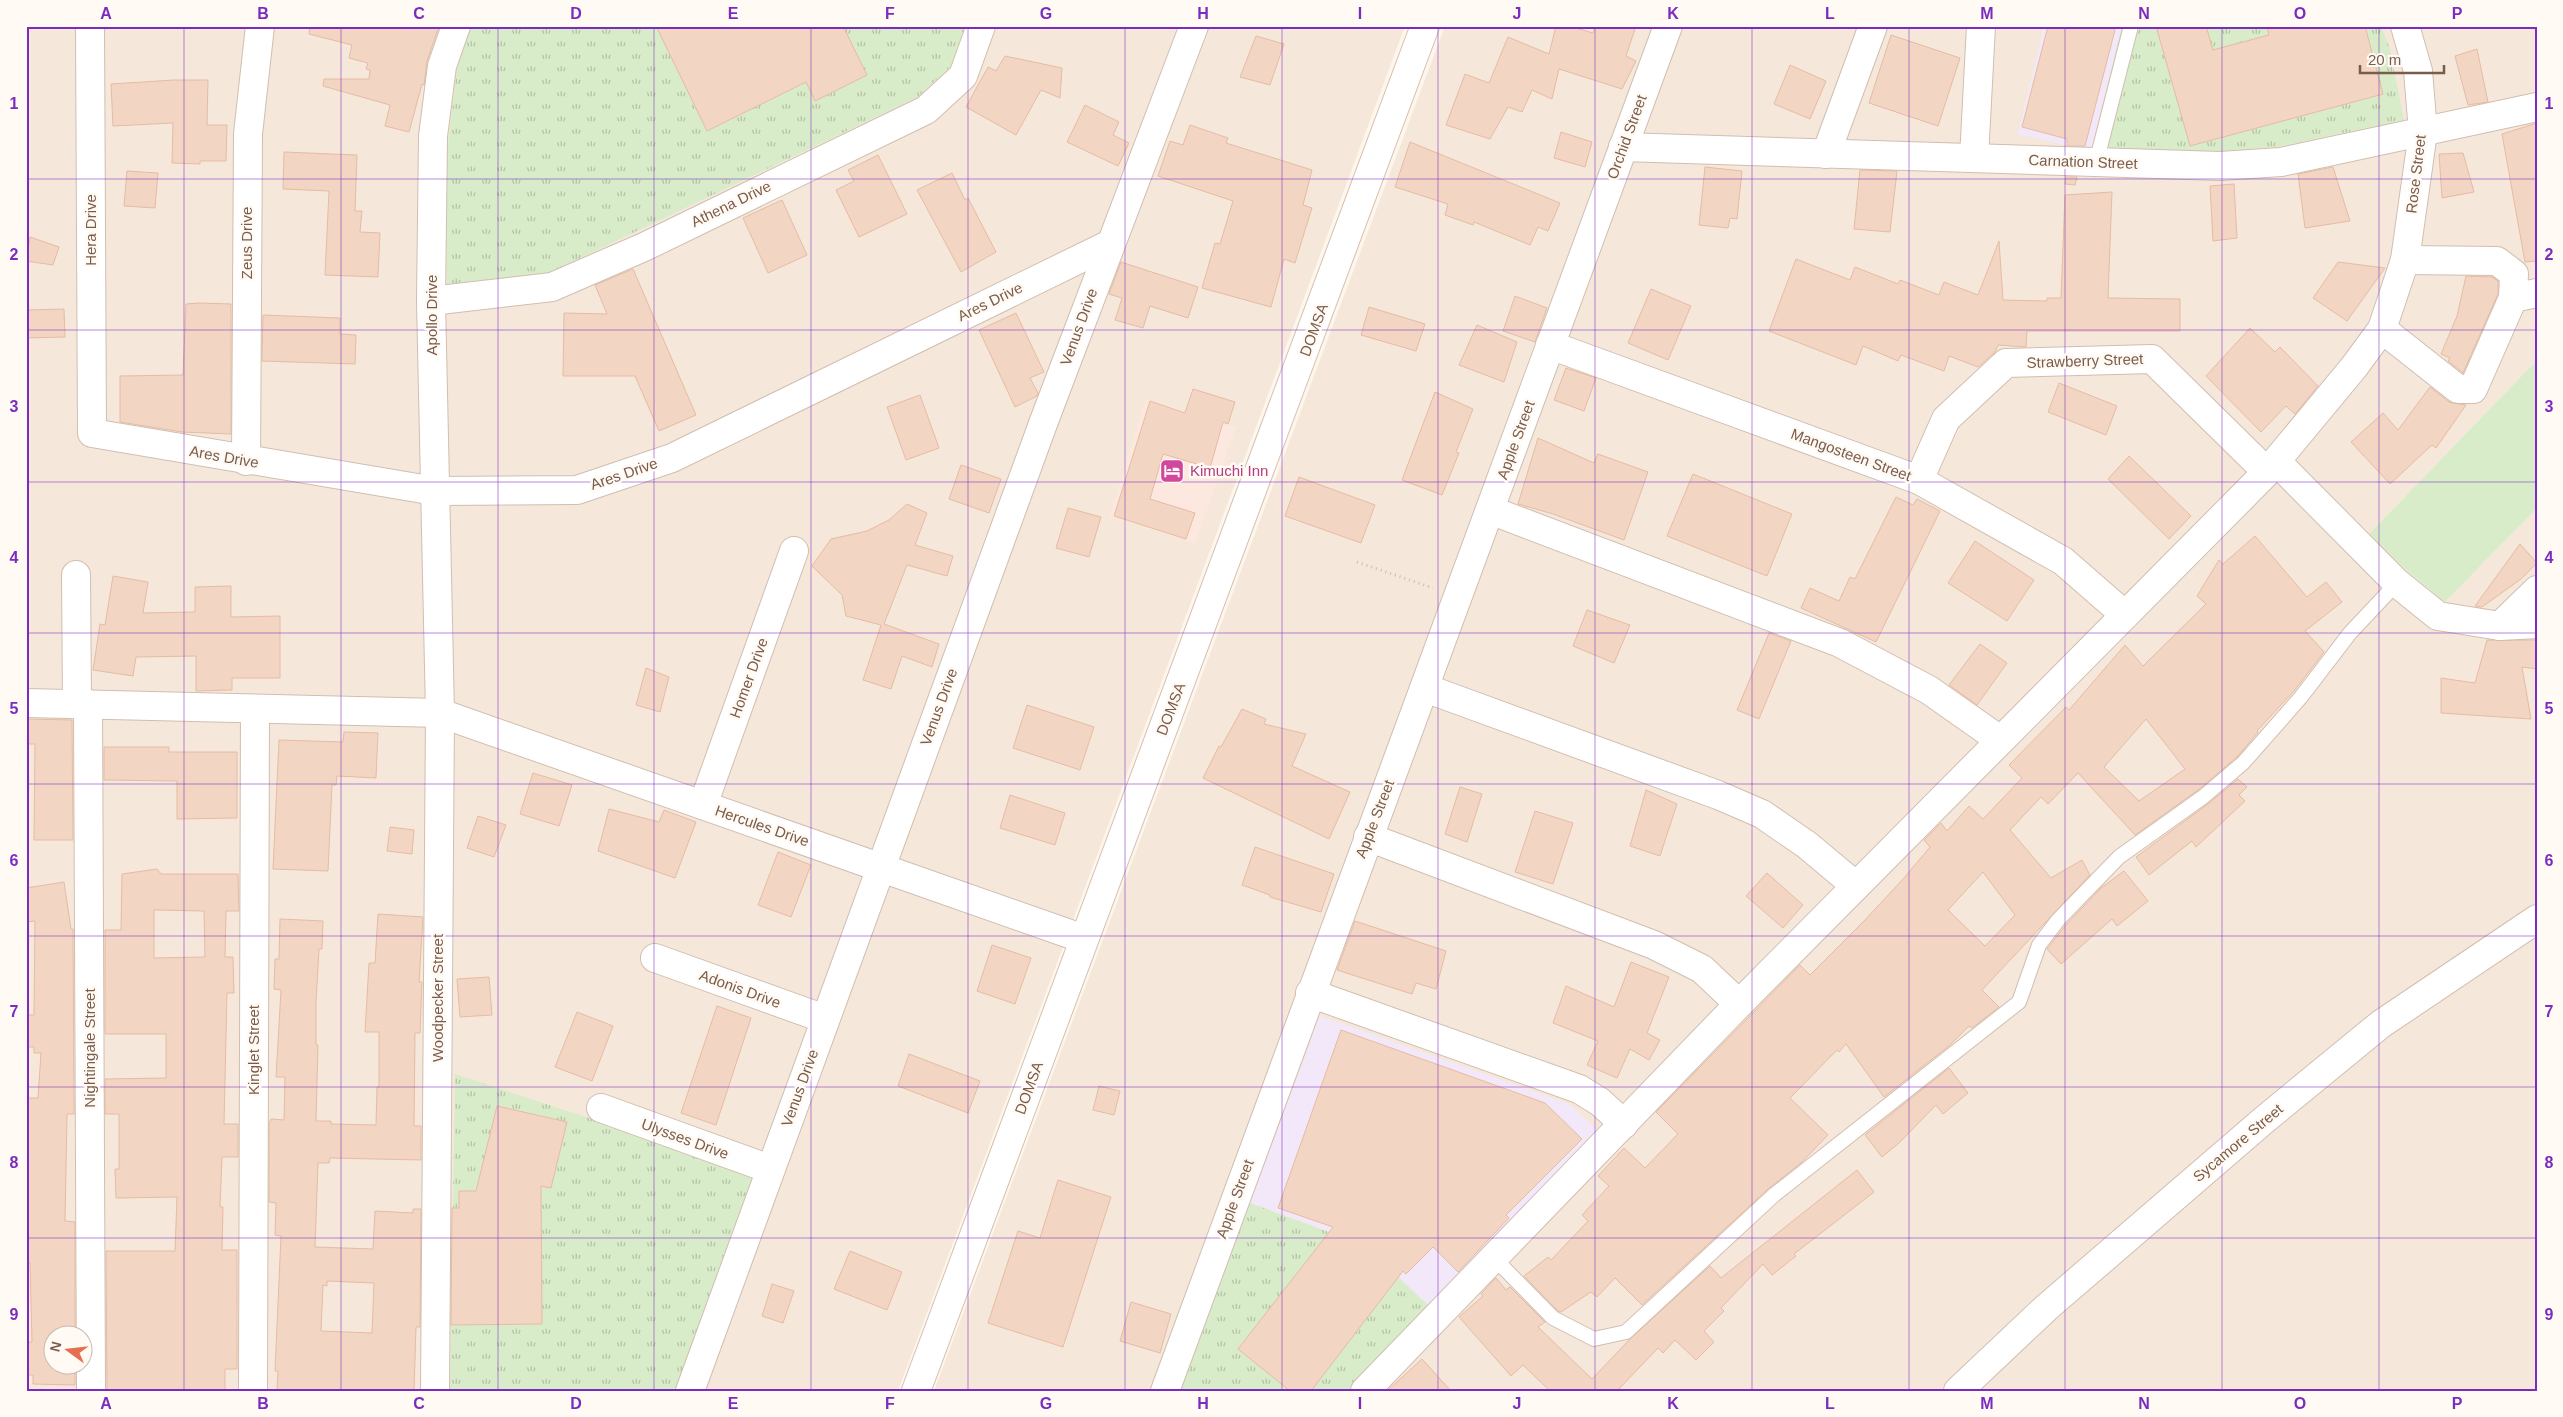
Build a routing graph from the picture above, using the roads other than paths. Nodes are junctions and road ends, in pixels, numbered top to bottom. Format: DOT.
graph roads {
  1 [pos="90,26"];
  2 [pos="260,26"];
  3 [pos="456,26"];
  4 [pos="982,26"];
  5 [pos="1194,26"];
  6 [pos="1425,26"];
  7 [pos="1668,26"];
  8 [pos="1873,26"];
  9 [pos="1981,26"];
  10 [pos="2131,26"];
  11 [pos="2405,26"];
  12 [pos="2537,107"];
  13 [pos="2423,132"];
  14 [pos="1623,147"];
  15 [pos="1826,154"];
  16 [pos="1974,158"];
  17 [pos="2096,163"];
  18 [pos="1110,244"];
  19 [pos="1586,248"];
  20 [pos="2405,260"];
  21 [pos="2525,296"];
  22 [pos="431,301"];
  23 [pos="2382,329"];
  24 [pos="1550,344"];
  25 [pos="92,434"];
  26 [pos="246,461"];
  27 [pos="2272,467"];
  28 [pos="1918,480"];
  29 [pos="434,491"];
  30 [pos="1490,510"];
  31 [pos="794,551"];
  32 [pos="76,576"];
  33 [pos="2396,582"];
  34 [pos="2537,590"];
  35 [pos="438,606"];
  36 [pos="2125,615"];
  37 [pos="2537,624"];
  38 [pos="2500,626"];
  39 [pos="1425,688"];
  40 [pos="26,703"];
  41 [pos="82,704"];
  42 [pos="255,709"];
  43 [pos="440,713"];
  44 [pos="2000,740"];
  45 [pos="703,805"];
  46 [pos="1368,837"];
  47 [pos="881,867"];
  48 [pos="1856,886"];
  49 [pos="2537,919"];
  50 [pos="1084,939"];
  51 [pos="655,958"];
  52 [pos="1310,993"];
  53 [pos="1740,1004"];
  54 [pos="825,1019"];
  55 [pos="601,1108"];
  56 [pos="1624,1124"];
  57 [pos="770,1169"];
  58 [pos="1494,1258"];
  59 [pos="92,1391"];
  60 [pos="253,1391"];
  61 [pos="435,1391"];
  62 [pos="690,1391"];
  63 [pos="916,1391"];
  64 [pos="1165,1391"];
  65 [pos="1365,1391"];
  66 [pos="1958,1391"];
  1 -- 25 [label="street, Hera Drive"];
  2 -- 26 [label="street, Zeus Drive"];
  3 -- 22 [label="street, Apollo Drive"];
  4 -- 22 [label="street, Athena Drive"];
  5 -- 18 [label="street, Venus Drive"];
  6 -- 50 [label="street, DOMSA"];
  7 -- 14 [label="street, Orchid Street"];
  8 -- 15 [label="street"];
  9 -- 16 [label="street"];
  10 -- 17 [label="lane"];
  11 -- 13 [label="street, Rose Street"];
  12 -- 13 [label="street, Carnation Street"];
  13 -- 17 [label="street, Carnation Street"];
  13 -- 20 [label="street, Rose Street"];
  14 -- 15 [label="street, Carnation Street"];
  14 -- 19 [label="street, Orchid Street"];
  15 -- 16 [label="street, Carnation Street"];
  16 -- 17 [label="street, Carnation Street"];
  18 -- 29 [label="street, Ares Drive"];
  18 -- 47 [label="street, Venus Drive"];
  19 -- 24 [label="street, Apple Street"];
  20 -- 21 [label="street"];
  20 -- 23 [label="street, Rose Street"];
  21 -- 23 [label="street"];
  22 -- 29 [label="street, Apollo Drive"];
  23 -- 27 [label="street, Rose Street"];
  24 -- 28 [label="street, Mangosteen Street"];
  24 -- 30 [label="street, Apple Street"];
  25 -- 26 [label="street, Ares Drive"];
  26 -- 29 [label="street, Ares Drive"];
  27 -- 28 [label="street, Strawberry Street"];
  27 -- 33 [label="street, Strawberry Street"];
  27 -- 36 [label="street, Rose Street"];
  28 -- 36 [label="street, Mangosteen Street"];
  29 -- 35 [label="street, Apollo Drive"];
  30 -- 39 [label="street, Apple Street"];
  30 -- 44 [label="street"];
  31 -- 45 [label="street, Homer Drive"];
  32 -- 41 [label="street, Nightingale Street"];
  33 -- 38 [label="street, Strawberry Street"];
  33 -- 58 [label="lane"];
  34 -- 38 [label="street"];
  35 -- 43 [label="street, Woodpecker Street"];
  36 -- 44 [label="street, Rose Street"];
  37 -- 38 [label="street, Strawberry Street"];
  39 -- 46 [label="street, Apple Street"];
  39 -- 48 [label="street"];
  40 -- 41 [label="street, Hercules Drive"];
  41 -- 42 [label="street, Hercules Drive"];
  41 -- 59 [label="street, Nightingale Street"];
  42 -- 43 [label="street, Hercules Drive"];
  42 -- 60 [label="street, Kinglet Street"];
  43 -- 45 [label="street, Hercules Drive"];
  43 -- 61 [label="street, Woodpecker Street"];
  44 -- 48 [label="street, Rose Street"];
  45 -- 47 [label="street, Hercules Drive"];
  46 -- 52 [label="street, Apple Street"];
  46 -- 53 [label="street"];
  47 -- 50 [label="street, Hercules Drive"];
  47 -- 54 [label="street, Venus Drive"];
  48 -- 53 [label="street, Rose Street"];
  49 -- 66 [label="street, Sycamore Street"];
  50 -- 63 [label="street, DOMSA"];
  51 -- 54 [label="street, Adonis Drive"];
  52 -- 56 [label="street"];
  52 -- 64 [label="street, Apple Street"];
  53 -- 56 [label="street, Rose Street"];
  54 -- 57 [label="street, Venus Drive"];
  55 -- 57 [label="street, Ulysses Drive"];
  56 -- 58 [label="street, Rose Street"];
  57 -- 62 [label="street, Venus Drive"];
  58 -- 65 [label="street, Rose Street"];
}
